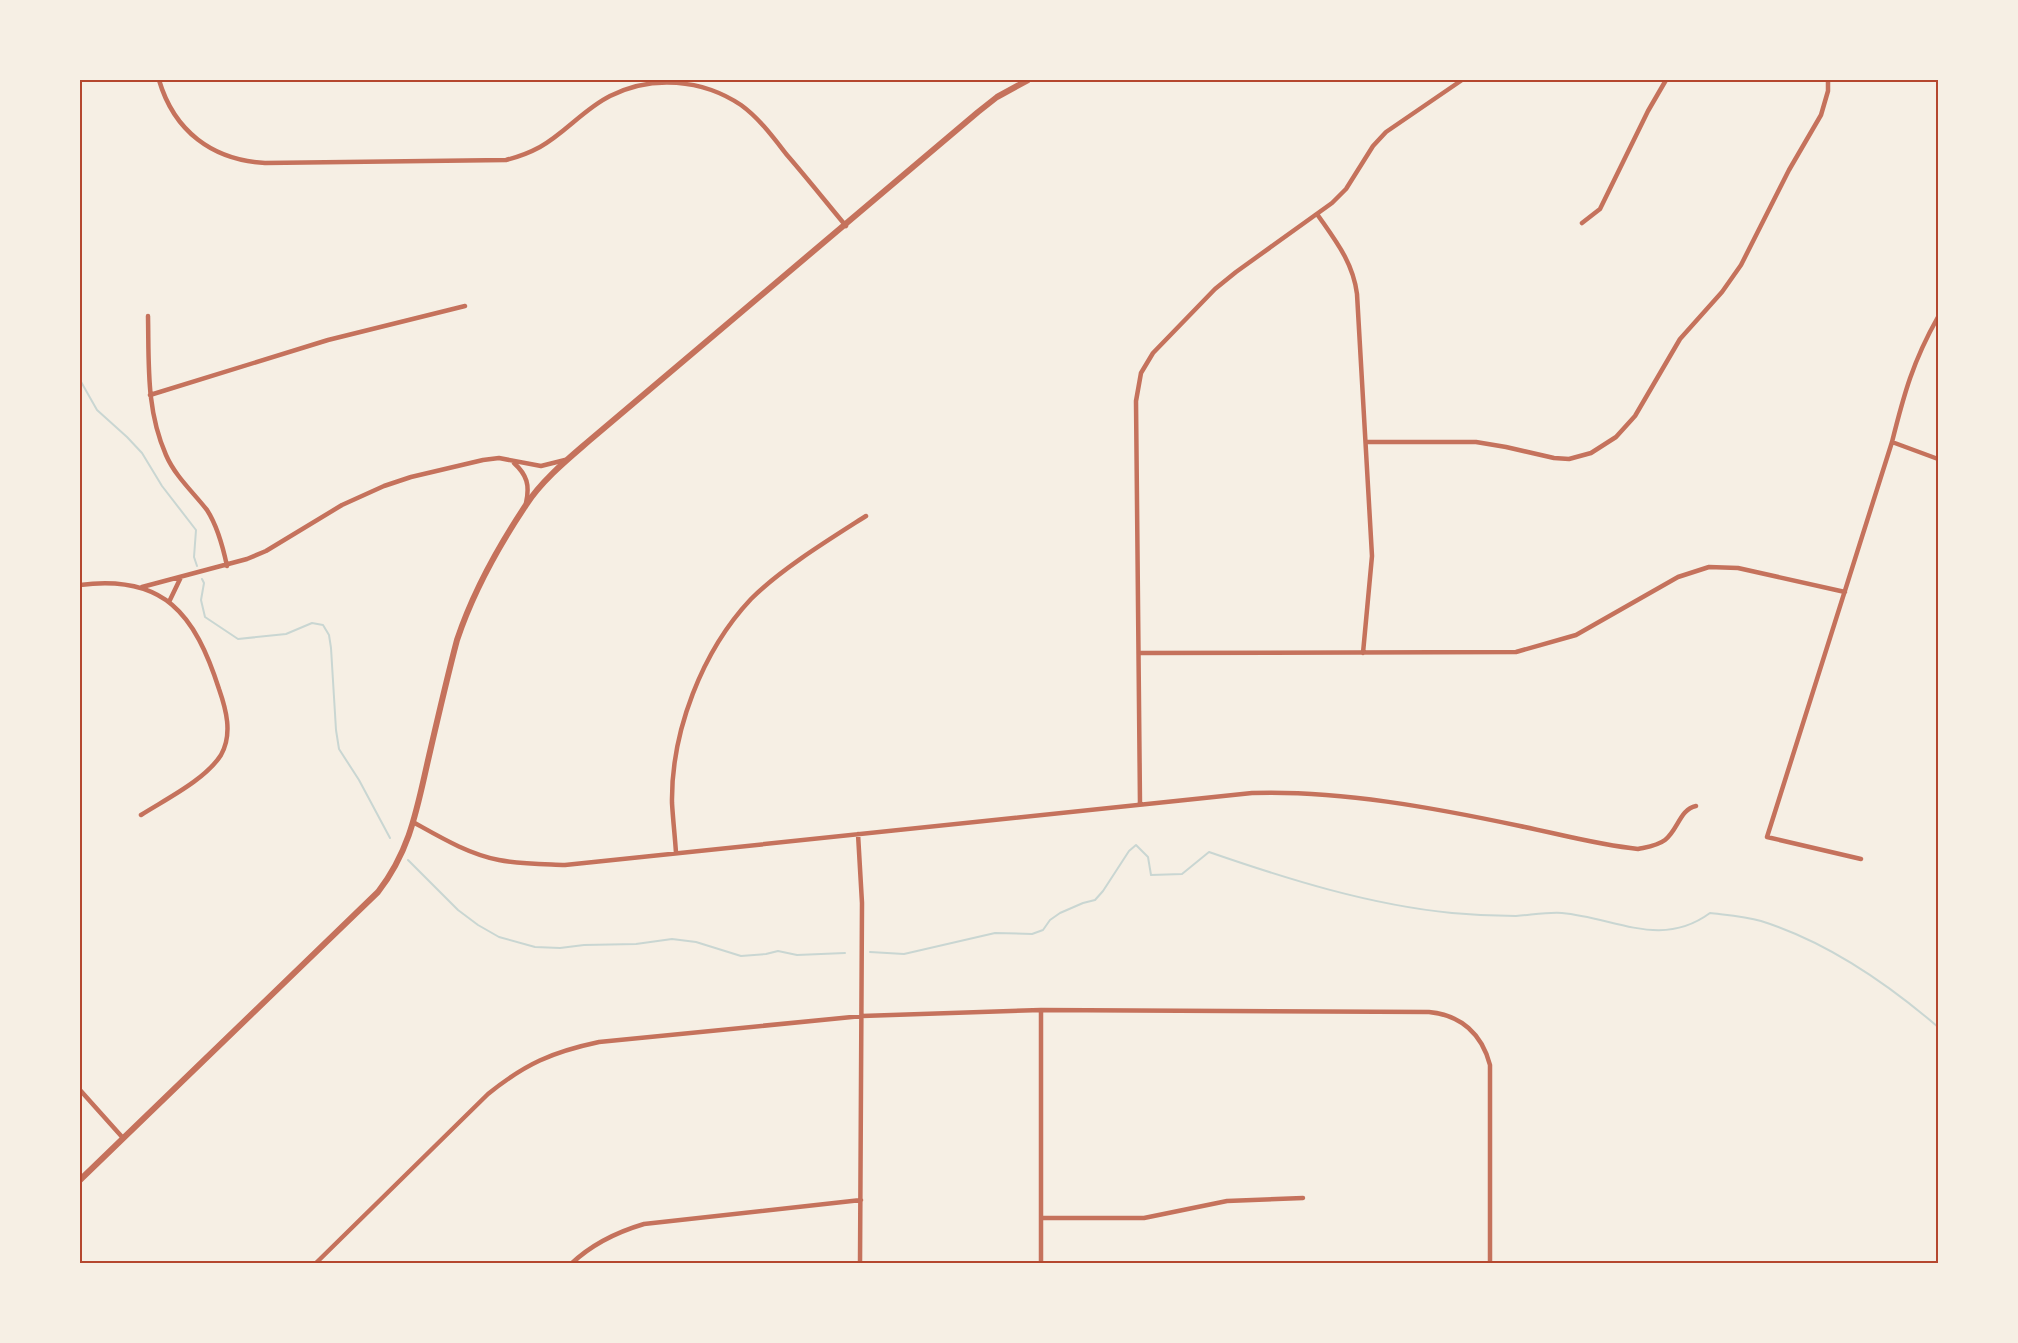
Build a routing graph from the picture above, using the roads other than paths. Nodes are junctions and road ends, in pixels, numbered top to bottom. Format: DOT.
graph roads {
  1 [pos="159,80"];
  2 [pos="697,80"];
  3 [pos="1028,80"];
  4 [pos="1462,80"];
  5 [pos="1666,80"];
  6 [pos="1828,80"];
  7 [pos="697,86"];
  8 [pos="1317,214"];
  9 [pos="1582,223"];
  10 [pos="846,226"];
  11 [pos="465,306"];
  12 [pos="148,316"];
  13 [pos="1938,317"];
  14 [pos="150,395"];
  15 [pos="1366,442"];
  16 [pos="1892,442"];
  17 [pos="568,459"];
  18 [pos="1938,459"];
  19 [pos="512,461"];
  20 [pos="526,503"];
  21 [pos="866,516"];
  22 [pos="228,566"];
  23 [pos="181,577"];
  24 [pos="80,585"];
  25 [pos="142,587"];
  26 [pos="1845,592"];
  27 [pos="169,602"];
  28 [pos="1139,653"];
  29 [pos="1364,653"];
  30 [pos="1140,804"];
  31 [pos="1696,806"];
  32 [pos="141,815"];
  33 [pos="413,822"];
  34 [pos="858,834"];
  35 [pos="676,853"];
  36 [pos="1861,859"];
  37 [pos="1041,1010"];
  38 [pos="862,1016"];
  39 [pos="80,1090"];
  40 [pos="123,1138"];
  41 [pos="80,1179"];
  42 [pos="1303,1198"];
  43 [pos="861,1200"];
  44 [pos="1041,1218"];
  45 [pos="315,1263"];
  46 [pos="571,1263"];
  47 [pos="860,1263"];
  48 [pos="1041,1263"];
  49 [pos="1490,1263"];
  1 -- 7 [label="street"];
  2 -- 7 [label="street"];
  3 -- 10 [label="street"];
  4 -- 8 [label="street"];
  5 -- 9 [label="street"];
  6 -- 15 [label="street"];
  7 -- 10 [label="street"];
  8 -- 15 [label="street"];
  8 -- 28 [label="street"];
  10 -- 17 [label="street"];
  11 -- 14 [label="street"];
  12 -- 14 [label="street"];
  13 -- 16 [label="street"];
  14 -- 22 [label="street"];
  15 -- 29 [label="street"];
  16 -- 18 [label="street"];
  16 -- 26 [label="street"];
  17 -- 19 [label="street"];
  17 -- 20 [label="street"];
  19 -- 20 [label="street"];
  19 -- 22 [label="street"];
  20 -- 33 [label="street"];
  21 -- 35 [label="street"];
  22 -- 23 [label="street"];
  23 -- 25 [label="street"];
  23 -- 27 [label="street"];
  24 -- 25 [label="street"];
  25 -- 27 [label="street"];
  26 -- 29 [label="street"];
  26 -- 36 [label="street"];
  27 -- 32 [label="street"];
  28 -- 29 [label="street"];
  28 -- 30 [label="street"];
  30 -- 31 [label="street"];
  30 -- 34 [label="street"];
  33 -- 35 [label="street"];
  33 -- 40 [label="street"];
  34 -- 35 [label="street"];
  34 -- 38 [label="street"];
  37 -- 38 [label="street"];
  37 -- 44 [label="street"];
  37 -- 49 [label="street"];
  38 -- 43 [label="street"];
  38 -- 45 [label="street"];
  39 -- 40 [label="street"];
  40 -- 41 [label="street"];
  42 -- 44 [label="street"];
  43 -- 46 [label="street"];
  43 -- 47 [label="street"];
  44 -- 48 [label="street"];
}
